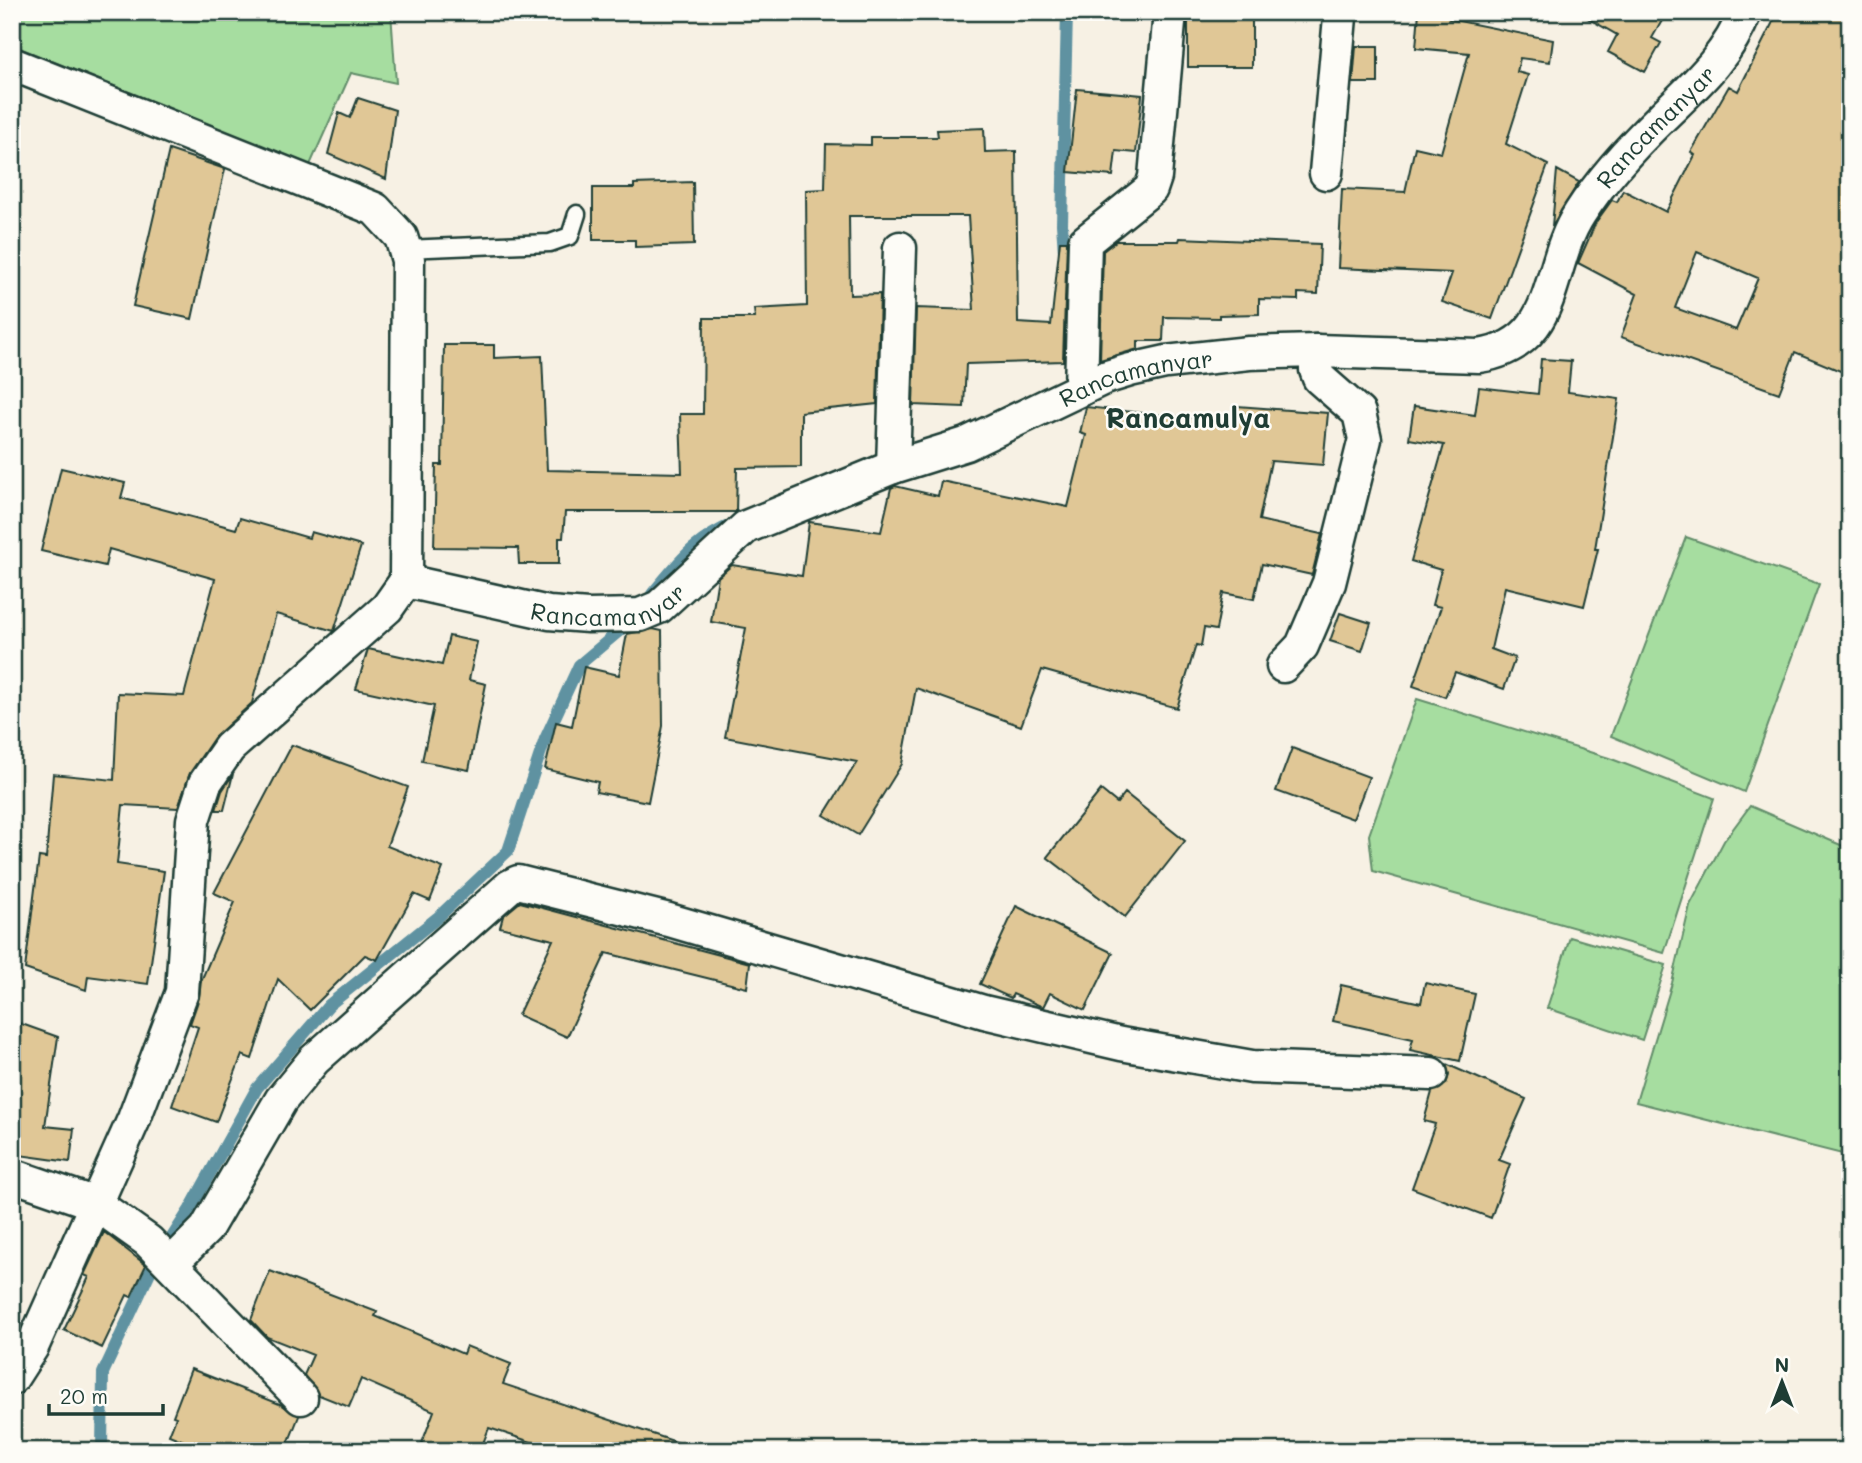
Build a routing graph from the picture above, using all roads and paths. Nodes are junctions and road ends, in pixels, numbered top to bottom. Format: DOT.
graph roads {
  1 [pos="1170,12"];
  2 [pos="1337,12"];
  3 [pos="1745,12"];
  4 [pos="12,64"];
  5 [pos="1326,173"];
  6 [pos="577,214"];
  7 [pos="405,248"];
  8 [pos="900,248"];
  9 [pos="1316,351"];
  10 [pos="1081,389"];
  11 [pos="893,467"];
  12 [pos="406,581"];
  13 [pos="1283,666"];
  14 [pos="1431,1074"];
  15 [pos="12,1175"];
  16 [pos="96,1203"];
  17 [pos="171,1264"];
  18 [pos="12,1378"];
  19 [pos="301,1398"];
  1 -- 10 [label="street"];
  2 -- 5 [label="street"];
  3 -- 9 [label="street, Rancamanyar"];
  4 -- 7 [label="street"];
  6 -- 7 [label="lane"];
  7 -- 12 [label="street"];
  8 -- 11 [label="street"];
  9 -- 10 [label="street, Rancamanyar"];
  9 -- 13 [label="street"];
  10 -- 11 [label="street, Rancamanyar"];
  11 -- 12 [label="street, Rancamanyar"];
  12 -- 16 [label="street"];
  14 -- 17 [label="street"];
  15 -- 16 [label="street"];
  16 -- 17 [label="street"];
  16 -- 18 [label="street"];
  17 -- 19 [label="street"];
}
